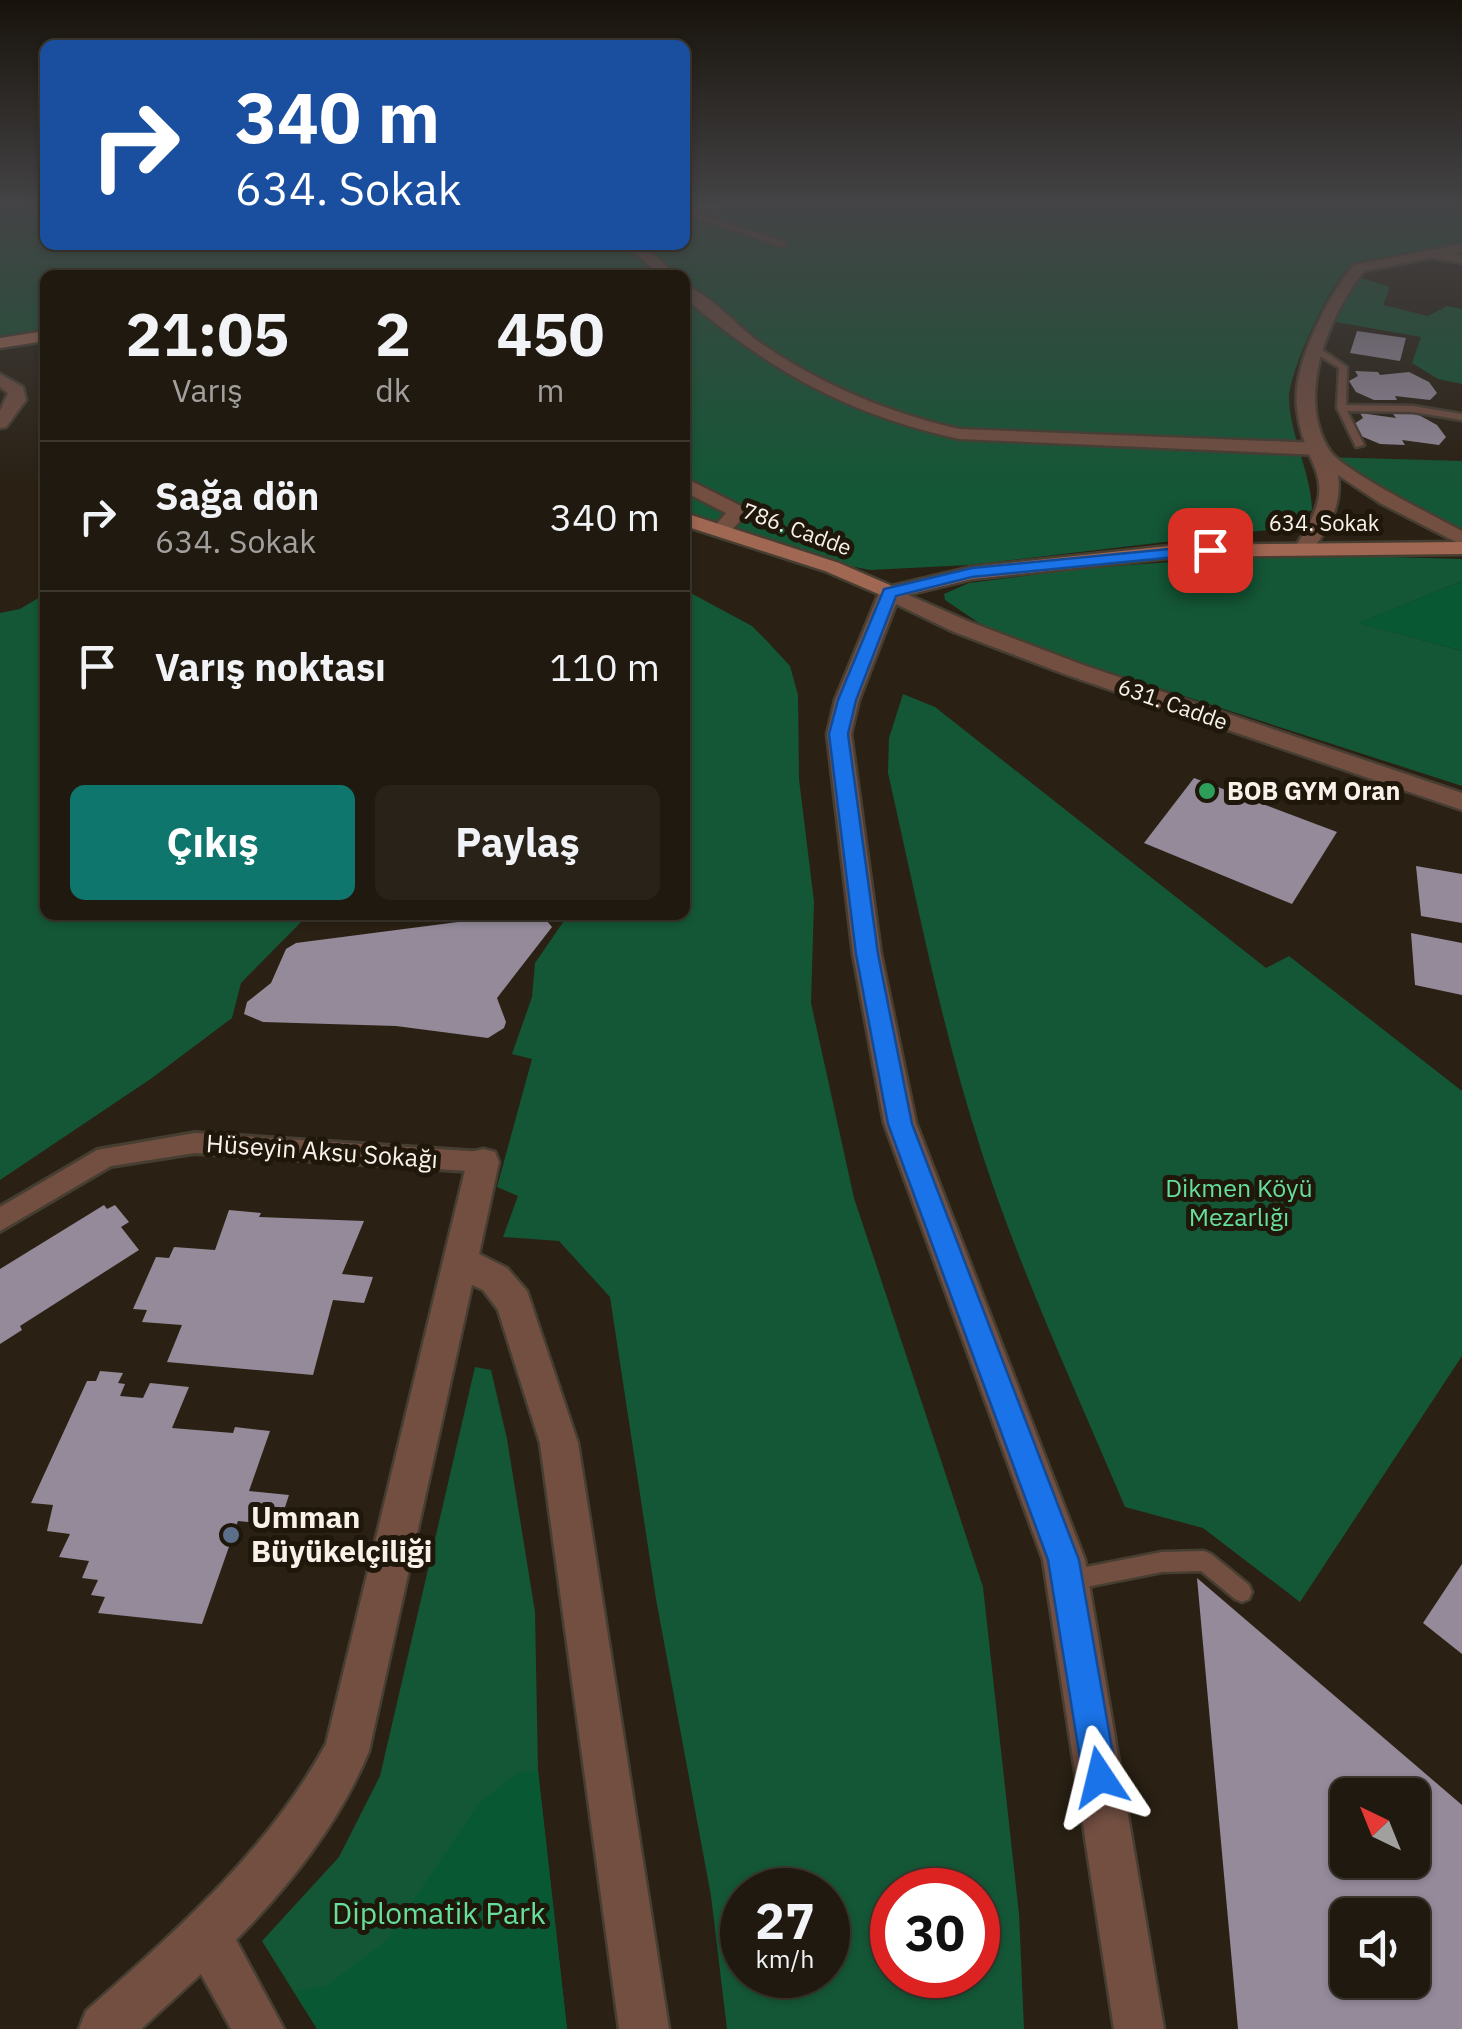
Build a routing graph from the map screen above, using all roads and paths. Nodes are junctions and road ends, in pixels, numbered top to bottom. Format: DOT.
graph roads {
  1 [pos="694,298"];
  2 [pos="1339,298"];
  3 [pos="40,337"];
  4 [pos="0,342"];
  5 [pos="1318,351"];
  6 [pos="0,378"];
  7 [pos="1341,408"];
  8 [pos="1460,419"];
  9 [pos="0,423"];
  10 [pos="1359,445"];
  11 [pos="1322,453"];
  12 [pos="690,487"];
  13 [pos="690,520"];
  14 [pos="722,529"];
  15 [pos="1462,538"];
  16 [pos="1305,547"];
  17 [pos="1462,548"];
  18 [pos="890,593"];
  19 [pos="1462,802"];
  20 [pos="483,1162"];
  21 [pos="0,1220"];
  22 [pos="460,1262"];
  23 [pos="1067,1581"];
  24 [pos="1242,1592"];
  25 [pos="206,1936"];
  26 [pos="104,2029"];
  27 [pos="259,2029"];
  28 [pos="644,2029"];
  29 [pos="1138,2029"];
  1 -- 11 [label="street"];
  2 -- 5 [label="street"];
  3 -- 4 [label="main road"];
  5 -- 7 [label="lane"];
  5 -- 11 [label="street"];
  6 -- 9 [label="street"];
  7 -- 8 [label="lane"];
  7 -- 10 [label="lane"];
  11 -- 15 [label="street"];
  11 -- 16 [label="street"];
  12 -- 14 [label="street"];
  13 -- 14 [label="main road, 786. Cadde"];
  14 -- 18 [label="main road, 786. Cadde"];
  16 -- 17 [label="main road, 634. Sokak"];
  16 -- 18 [label="main road, 634. Sokak"];
  18 -- 19 [label="street, 631. Cadde"];
  18 -- 23 [label="street"];
  20 -- 21 [label="street, Hüseyin Aksu Sokağı"];
  20 -- 22 [label="street"];
  22 -- 25 [label="street"];
  22 -- 28 [label="street"];
  23 -- 24 [label="lane"];
  23 -- 29 [label="street"];
  25 -- 26 [label="street"];
  25 -- 27 [label="street"];
}
